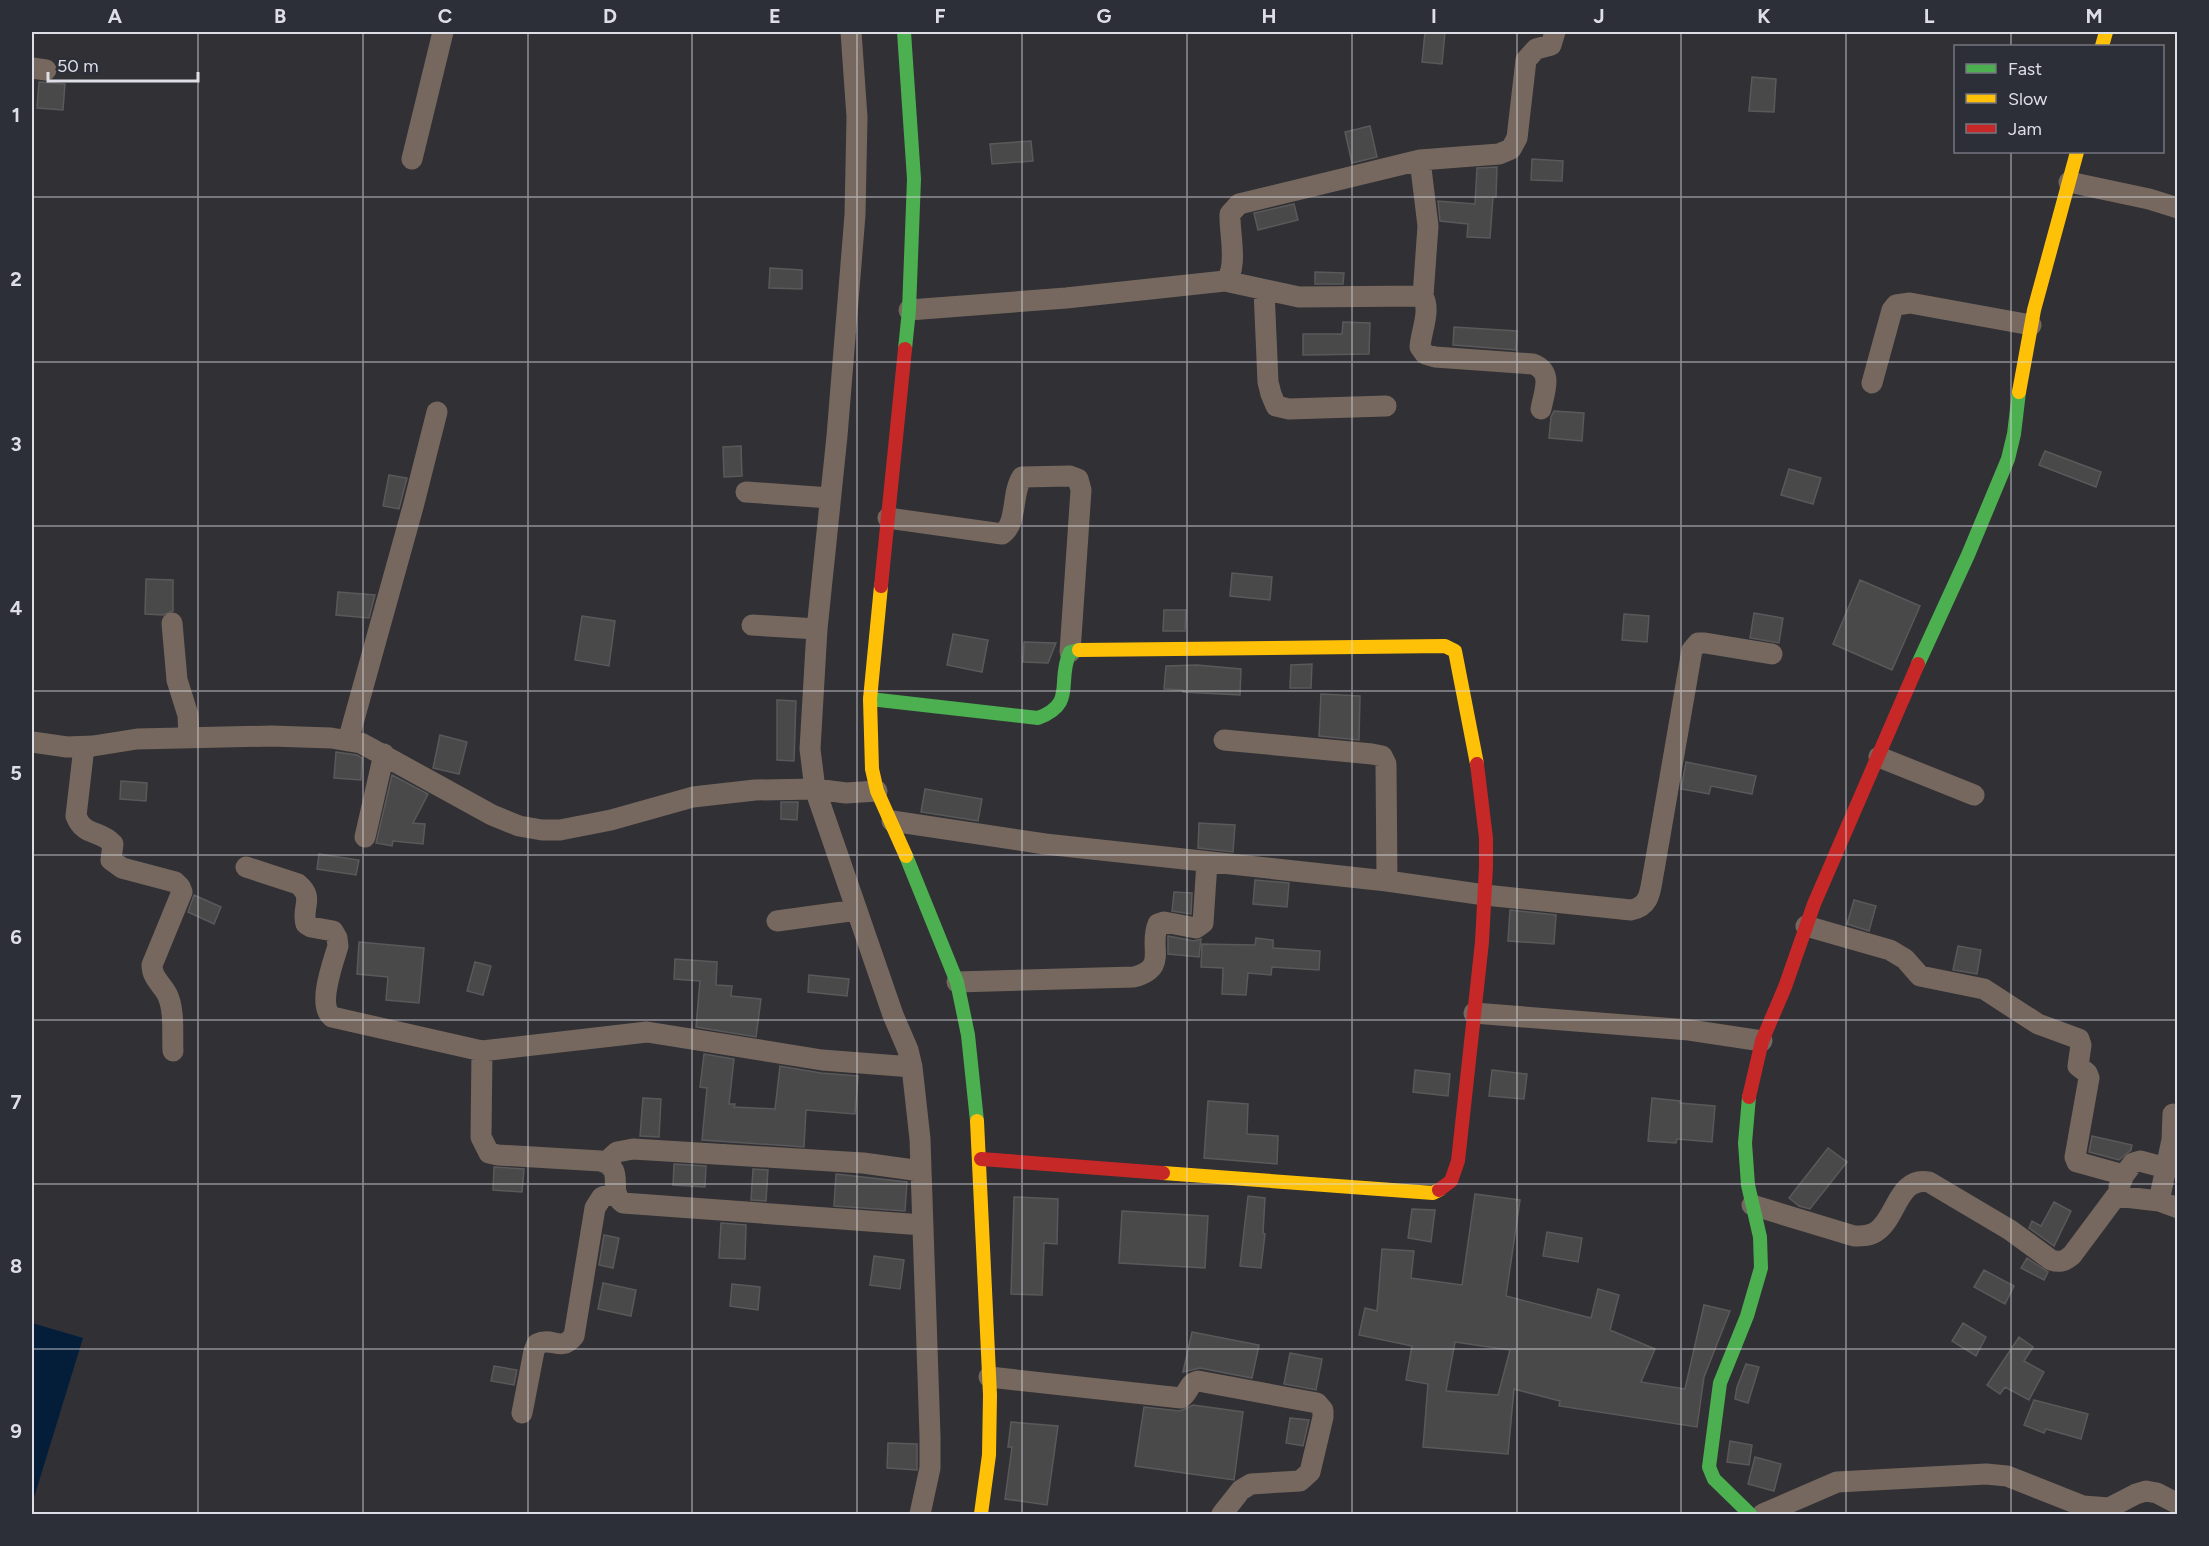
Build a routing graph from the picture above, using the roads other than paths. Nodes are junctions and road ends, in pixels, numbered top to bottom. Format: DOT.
graph roads {
  1 [pos="443,32"];
  2 [pos="851,32"];
  3 [pos="904,32"];
  4 [pos="1555,32"];
  5 [pos="2077,153"];
  6 [pos="412,159"];
  7 [pos="1420,160"];
  8 [pos="2069,182"];
  9 [pos="2178,208"];
  10 [pos="1225,281"];
  11 [pos="1264,290"];
  12 [pos="1422,296"];
  13 [pos="909,310"];
  14 [pos="2031,325"];
  15 [pos="1872,382"];
  16 [pos="1386,406"];
  17 [pos="1541,409"];
  18 [pos="437,412"];
  19 [pos="746,492"];
  20 [pos="830,498"];
  21 [pos="888,518"];
  22 [pos="171,623"];
  23 [pos="752,625"];
  24 [pos="817,629"];
  25 [pos="1070,652"];
  26 [pos="1772,654"];
  27 [pos="870,699"];
  28 [pos="189,738"];
  29 [pos="1224,740"];
  30 [pos="348,741"];
  31 [pos="32,742"];
  32 [pos="84,747"];
  33 [pos="384,754"];
  34 [pos="1879,757"];
  35 [pos="828,791"];
  36 [pos="877,791"];
  37 [pos="1974,795"];
  38 [pos="892,821"];
  39 [pos="365,837"];
  40 [pos="1207,862"];
  41 [pos="246,867"];
  42 [pos="1387,881"];
  43 [pos="1485,895"];
  44 [pos="857,910"];
  45 [pos="777,921"];
  46 [pos="1806,926"];
  47 [pos="957,982"];
  48 [pos="1474,1013"];
  49 [pos="1762,1041"];
  50 [pos="173,1051"];
  51 [pos="482,1051"];
  52 [pos="912,1067"];
  53 [pos="2174,1114"];
  54 [pos="981,1159"];
  55 [pos="605,1162"];
  56 [pos="2166,1168"];
  57 [pos="921,1171"];
  58 [pos="2124,1175"];
  59 [pos="616,1193"];
  60 [pos="2116,1196"];
  61 [pos="1752,1205"];
  62 [pos="2168,1205"];
  63 [pos="923,1225"];
  64 [pos="989,1377"];
  65 [pos="522,1413"];
  66 [pos="2178,1504"];
  67 [pos="920,1515"];
  68 [pos="981,1515"];
  69 [pos="1222,1515"];
  70 [pos="1750,1515"];
  71 [pos="1763,1515"];
  1 -- 6 [label="street"];
  2 -- 20 [label="street"];
  3 -- 13 [label="street"];
  4 -- 7 [label="street"];
  5 -- 8 [label="street"];
  7 -- 10 [label="street"];
  7 -- 12 [label="street"];
  8 -- 9 [label="street"];
  8 -- 14 [label="street"];
  10 -- 11 [label="street"];
  10 -- 13 [label="street"];
  11 -- 12 [label="street"];
  11 -- 16 [label="street"];
  12 -- 17 [label="street"];
  13 -- 21 [label="street"];
  14 -- 15 [label="street"];
  14 -- 34 [label="street"];
  18 -- 30 [label="street"];
  19 -- 20 [label="street"];
  20 -- 24 [label="street"];
  21 -- 25 [label="street"];
  21 -- 27 [label="street"];
  22 -- 28 [label="street"];
  23 -- 24 [label="street"];
  24 -- 35 [label="street"];
  25 -- 27 [label="street"];
  25 -- 43 [label="street"];
  26 -- 43 [label="street"];
  27 -- 36 [label="street"];
  28 -- 30 [label="street"];
  28 -- 32 [label="street"];
  29 -- 42 [label="street"];
  30 -- 33 [label="street"];
  31 -- 32 [label="street"];
  32 -- 50 [label="street"];
  33 -- 35 [label="street"];
  33 -- 39 [label="street"];
  34 -- 37 [label="street"];
  34 -- 46 [label="street"];
  35 -- 36 [label="street"];
  35 -- 44 [label="street"];
  36 -- 38 [label="street"];
  38 -- 40 [label="street"];
  38 -- 47 [label="street"];
  40 -- 42 [label="street"];
  40 -- 47 [label="street"];
  41 -- 51 [label="street"];
  42 -- 43 [label="street"];
  43 -- 48 [label="street"];
  44 -- 45 [label="street"];
  44 -- 52 [label="street"];
  46 -- 49 [label="street"];
  46 -- 58 [label="street"];
  47 -- 54 [label="street"];
  48 -- 49 [label="street"];
  48 -- 54 [label="street"];
  49 -- 61 [label="street"];
  51 -- 52 [label="street"];
  51 -- 55 [label="street"];
  52 -- 57 [label="street"];
  53 -- 56 [label="street"];
  54 -- 64 [label="street"];
  55 -- 57 [label="street"];
  55 -- 59 [label="street"];
  56 -- 58 [label="street"];
  56 -- 62 [label="street"];
  57 -- 63 [label="street"];
  58 -- 60 [label="street"];
  59 -- 63 [label="street"];
  59 -- 65 [label="street"];
  60 -- 61 [label="street"];
  60 -- 62 [label="street"];
  61 -- 70 [label="street"];
  63 -- 67 [label="street"];
  64 -- 68 [label="street"];
  64 -- 69 [label="street"];
  66 -- 71 [label="street"];
}
